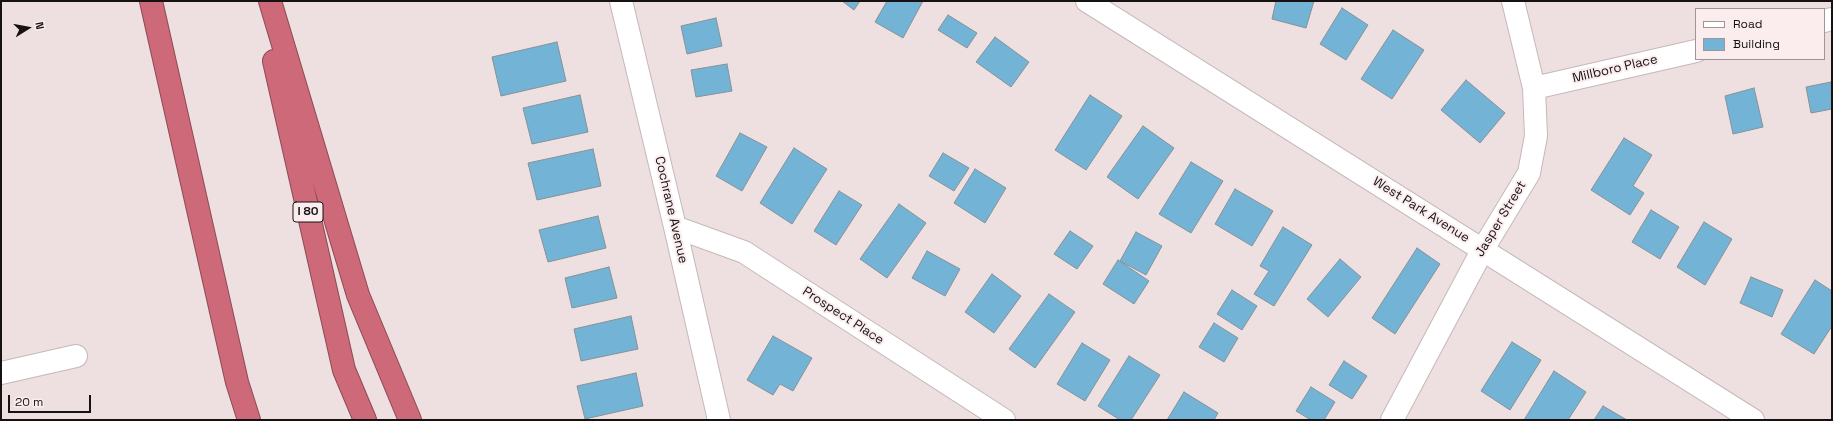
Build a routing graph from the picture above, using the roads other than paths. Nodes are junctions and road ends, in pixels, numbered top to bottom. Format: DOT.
graph roads {
  1 [pos="151,1"];
  2 [pos="261,1"];
  3 [pos="270,1"];
  4 [pos="621,1"];
  5 [pos="1087,1"];
  6 [pos="1512,1"];
  7 [pos="1695,51"];
  8 [pos="1534,88"];
  9 [pos="675,227"];
  10 [pos="1483,249"];
  11 [pos="76,356"];
  12 [pos="1,372"];
  13 [pos="249,420"];
  14 [pos="365,420"];
  15 [pos="410,420"];
  16 [pos="718,420"];
  17 [pos="1004,420"];
  18 [pos="1392,420"];
  19 [pos="1753,420"];
  1 -- 13 [label="highway"];
  2 -- 14 [label="highway, I 80"];
  3 -- 15 [label="highway"];
  4 -- 9 [label="street, Cochrane Avenue"];
  5 -- 10 [label="street, West Park Avenue"];
  6 -- 8 [label="street, Jasper Street"];
  7 -- 8 [label="street, Millboro Place"];
  8 -- 10 [label="street, Jasper Street"];
  9 -- 16 [label="street, Cochrane Avenue"];
  9 -- 17 [label="street, Prospect Place"];
  10 -- 18 [label="street, Jasper Street"];
  10 -- 19 [label="street, West Park Avenue"];
  11 -- 12 [label="street"];
}
